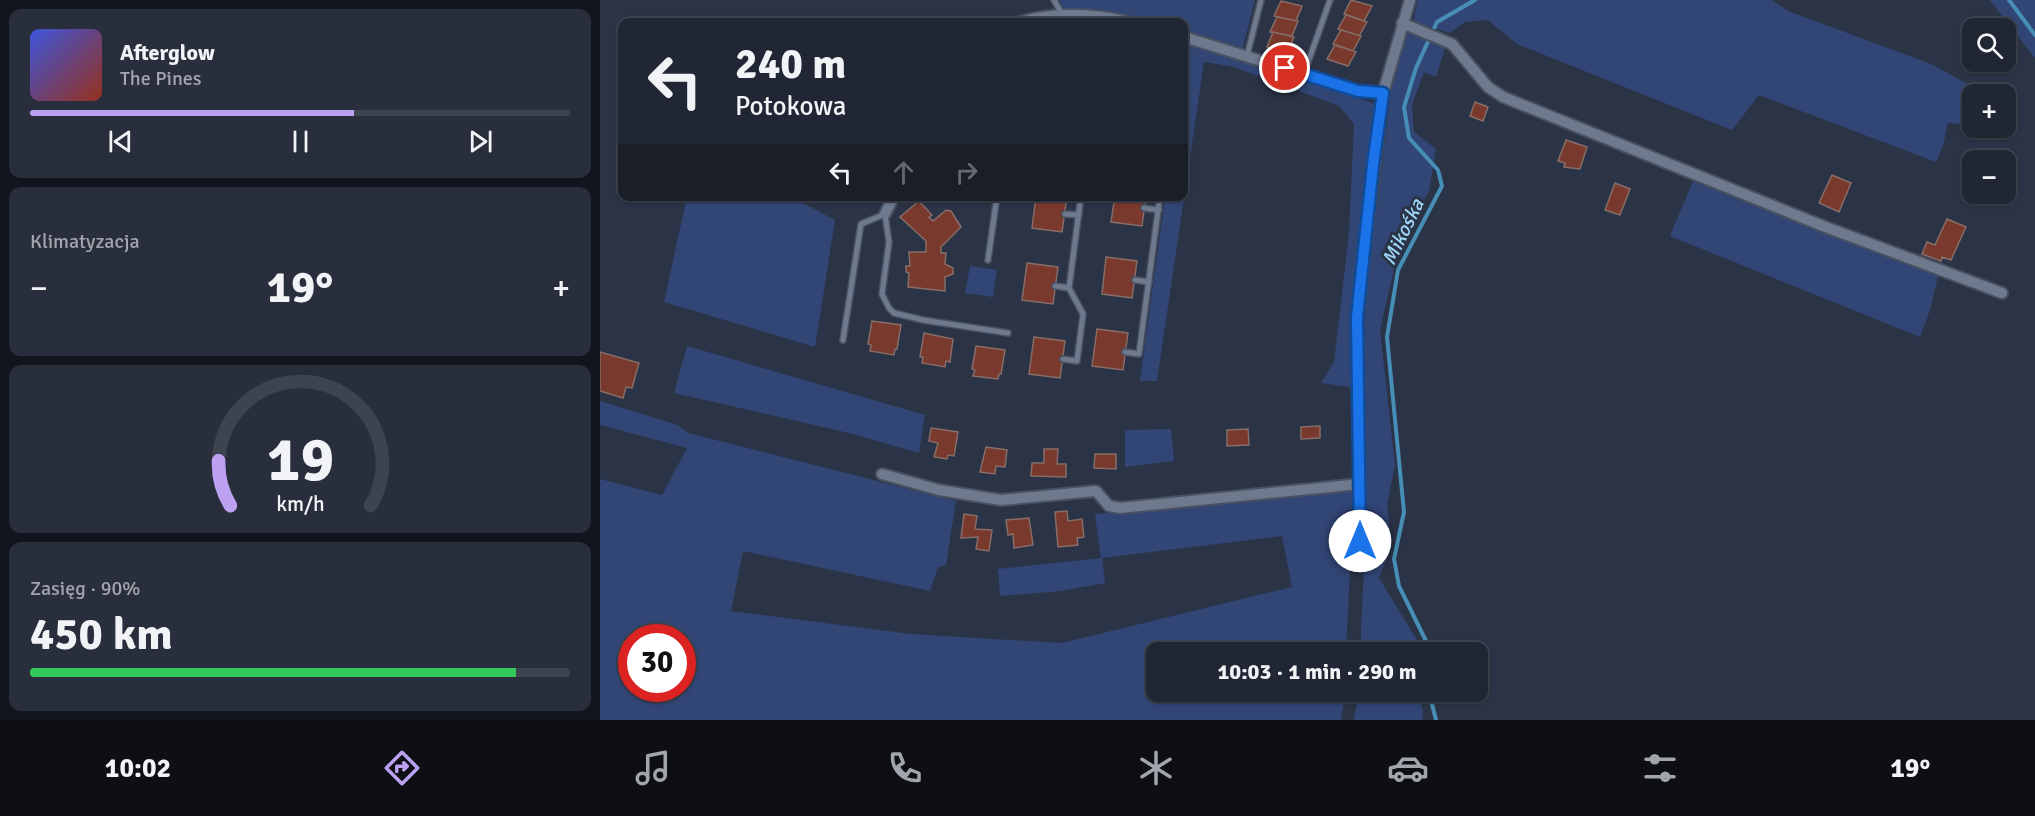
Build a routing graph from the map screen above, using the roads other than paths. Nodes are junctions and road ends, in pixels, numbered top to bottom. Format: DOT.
graph roads {
  1 [pos="1054,0"];
  2 [pos="1261,0"];
  3 [pos="1330,0"];
  4 [pos="1410,0"];
  5 [pos="1062,14"];
  6 [pos="1042,18"];
  7 [pos="1111,18"];
  8 [pos="1402,23"];
  9 [pos="1188,38"];
  10 [pos="1247,56"];
  11 [pos="1304,74"];
  12 [pos="1383,93"];
  13 [pos="892,201"];
  14 [pos="995,201"];
  15 [pos="1080,201"];
  16 [pos="1160,201"];
  17 [pos="1144,208"];
  18 [pos="1159,210"];
  19 [pos="885,214"];
  20 [pos="1065,214"];
  21 [pos="1079,215"];
  22 [pos="988,260"];
  23 [pos="1135,280"];
  24 [pos="1149,282"];
  25 [pos="1055,286"];
  26 [pos="1069,288"];
  27 [pos="2002,293"];
  28 [pos="1008,333"];
  29 [pos="843,340"];
  30 [pos="1125,351"];
  31 [pos="1063,359"];
  32 [pos="882,474"];
  33 [pos="1360,484"];
  34 [pos="1360,541"];
  1 -- 5 [label="lane"];
  2 -- 10 [label="lane"];
  3 -- 11 [label="lane"];
  4 -- 8 [label="street"];
  5 -- 6 [label="street"];
  5 -- 7 [label="street"];
  8 -- 12 [label="street"];
  8 -- 27 [label="street"];
  9 -- 10 [label="street"];
  10 -- 11 [label="street"];
  11 -- 12 [label="street"];
  12 -- 33 [label="street"];
  13 -- 19 [label="street"];
  14 -- 22 [label="lane"];
  15 -- 21 [label="lane"];
  16 -- 18 [label="lane"];
  17 -- 18 [label="lane"];
  18 -- 24 [label="lane"];
  19 -- 28 [label="lane"];
  19 -- 29 [label="lane"];
  20 -- 21 [label="lane"];
  21 -- 26 [label="lane"];
  23 -- 24 [label="lane"];
  24 -- 30 [label="lane"];
  25 -- 26 [label="lane"];
  26 -- 31 [label="lane"];
  32 -- 33 [label="street"];
  33 -- 34 [label="street"];
}
